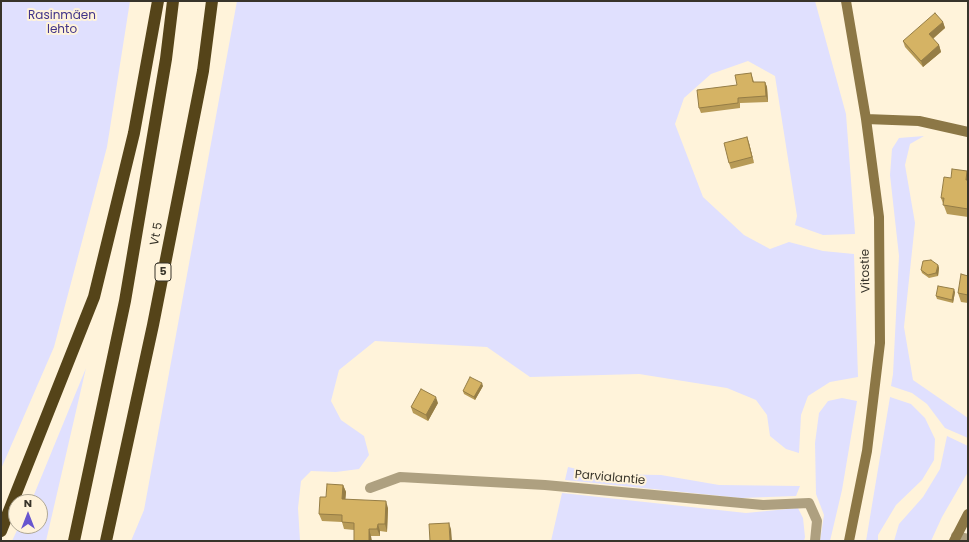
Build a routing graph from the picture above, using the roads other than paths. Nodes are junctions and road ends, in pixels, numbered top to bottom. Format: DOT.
graph roads {
  1 [pos="158,1"];
  2 [pos="173,1"];
  3 [pos="212,1"];
  4 [pos="846,1"];
  5 [pos="866,119"];
  6 [pos="968,132"];
  7 [pos="370,488"];
  8 [pos="968,514"];
  9 [pos="1,531"];
  10 [pos="955,538"];
  11 [pos="968,539"];
  12 [pos="74,541"];
  13 [pos="106,541"];
  14 [pos="815,541"];
  15 [pos="849,541"];
  1 -- 9 [label="highway"];
  2 -- 12 [label="highway, Vt 5"];
  3 -- 13 [label="highway, Vt 5 / 5"];
  4 -- 5 [label="main road, Vitostie"];
  5 -- 6 [label="main road"];
  5 -- 15 [label="main road, Vitostie"];
  7 -- 14 [label="street, Parvialantie"];
  8 -- 10 [label="main road"];
  10 -- 11 [label="street"];
}
